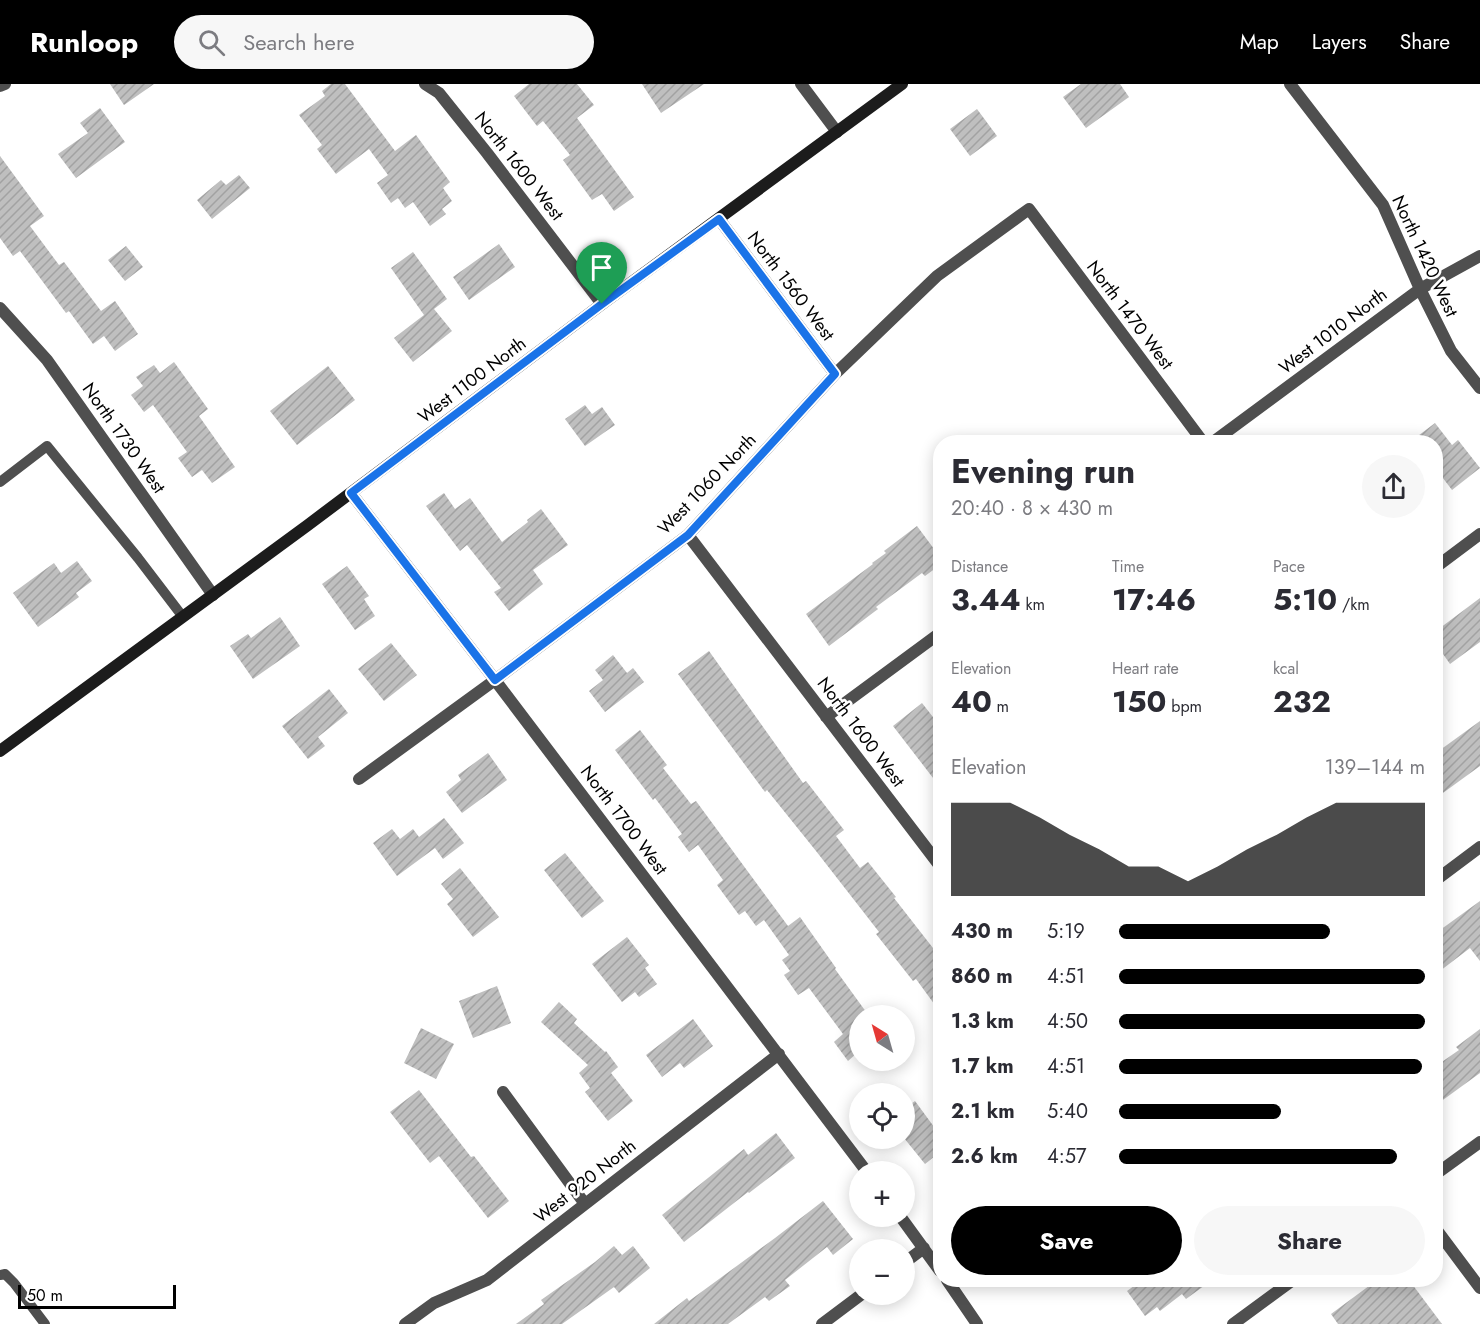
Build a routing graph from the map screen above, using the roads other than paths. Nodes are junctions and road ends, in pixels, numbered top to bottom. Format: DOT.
graph roads {
  1 [pos="6,84"];
  2 [pos="425,84"];
  3 [pos="801,84"];
  4 [pos="902,84"];
  5 [pos="1290,84"];
  6 [pos="0,86"];
  7 [pos="837,132"];
  8 [pos="1029,209"];
  9 [pos="719,219"];
  10 [pos="1480,256"];
  11 [pos="1420,289"];
  12 [pos="602,304"];
  13 [pos="0,308"];
  14 [pos="835,374"];
  15 [pos="1480,388"];
  16 [pos="1198,435"];
  17 [pos="1222,435"];
  18 [pos="0,482"];
  19 [pos="351,493"];
  20 [pos="1480,534"];
  21 [pos="688,535"];
  22 [pos="1443,562"];
  23 [pos="213,595"];
  24 [pos="183,617"];
  25 [pos="933,638"];
  26 [pos="495,680"];
  27 [pos="826,717"];
  28 [pos="0,751"];
  29 [pos="359,779"];
  30 [pos="1480,847"];
  31 [pos="933,857"];
  32 [pos="1443,875"];
  33 [pos="779,1054"];
  34 [pos="503,1092"];
  35 [pos="1480,1142"];
  36 [pos="859,1161"];
  37 [pos="1443,1169"];
  38 [pos="585,1204"];
  39 [pos="908,1227"];
  40 [pos="1443,1238"];
  41 [pos="924,1248"];
  42 [pos="915,1255"];
  43 [pos="933,1261"];
  44 [pos="0,1275"];
  45 [pos="952,1287"];
  46 [pos="1283,1287"];
  47 [pos="1480,1288"];
  48 [pos="849,1304"];
  49 [pos="45,1324"];
  50 [pos="405,1324"];
  51 [pos="822,1324"];
  52 [pos="977,1324"];
  53 [pos="1233,1324"];
  1 -- 6 [label="street"];
  2 -- 12 [label="street, North 1600 West"];
  3 -- 7 [label="street"];
  4 -- 7 [label="main road, West 1100 North"];
  5 -- 11 [label="street, North 1420 West"];
  7 -- 9 [label="main road, West 1100 North"];
  8 -- 14 [label="street, West 1060 North"];
  8 -- 16 [label="street, North 1470 West"];
  9 -- 12 [label="main road, West 1100 North"];
  9 -- 14 [label="street, North 1560 West"];
  10 -- 11 [label="street, West 1010 North"];
  11 -- 15 [label="street, North 1420 West"];
  11 -- 17 [label="street, West 1010 North"];
  12 -- 19 [label="main road, West 1100 North"];
  13 -- 23 [label="street, North 1730 West"];
  14 -- 21 [label="street, West 1060 North"];
  18 -- 24 [label="lane"];
  19 -- 23 [label="main road, West 1100 North"];
  19 -- 26 [label="street, North 1700 West"];
  20 -- 22 [label="street"];
  21 -- 26 [label="street, West 1060 North"];
  21 -- 27 [label="street, North 1600 West"];
  23 -- 24 [label="main road, West 1100 North"];
  24 -- 28 [label="main road, West 1100 North"];
  25 -- 27 [label="street"];
  26 -- 29 [label="street, West 1060 North"];
  26 -- 33 [label="street, North 1700 West"];
  27 -- 31 [label="street, North 1600 West"];
  30 -- 32 [label="street"];
  33 -- 36 [label="street, North 1700 West"];
  33 -- 38 [label="street, West 920 North"];
  34 -- 38 [label="street"];
  35 -- 37 [label="street"];
  38 -- 50 [label="street, West 920 North"];
  39 -- 41 [label="street"];
  40 -- 47 [label="street"];
  41 -- 42 [label="street"];
  41 -- 43 [label="street"];
  44 -- 49 [label="lane"];
  45 -- 52 [label="street"];
  46 -- 53 [label="street"];
  48 -- 51 [label="street"];
}
